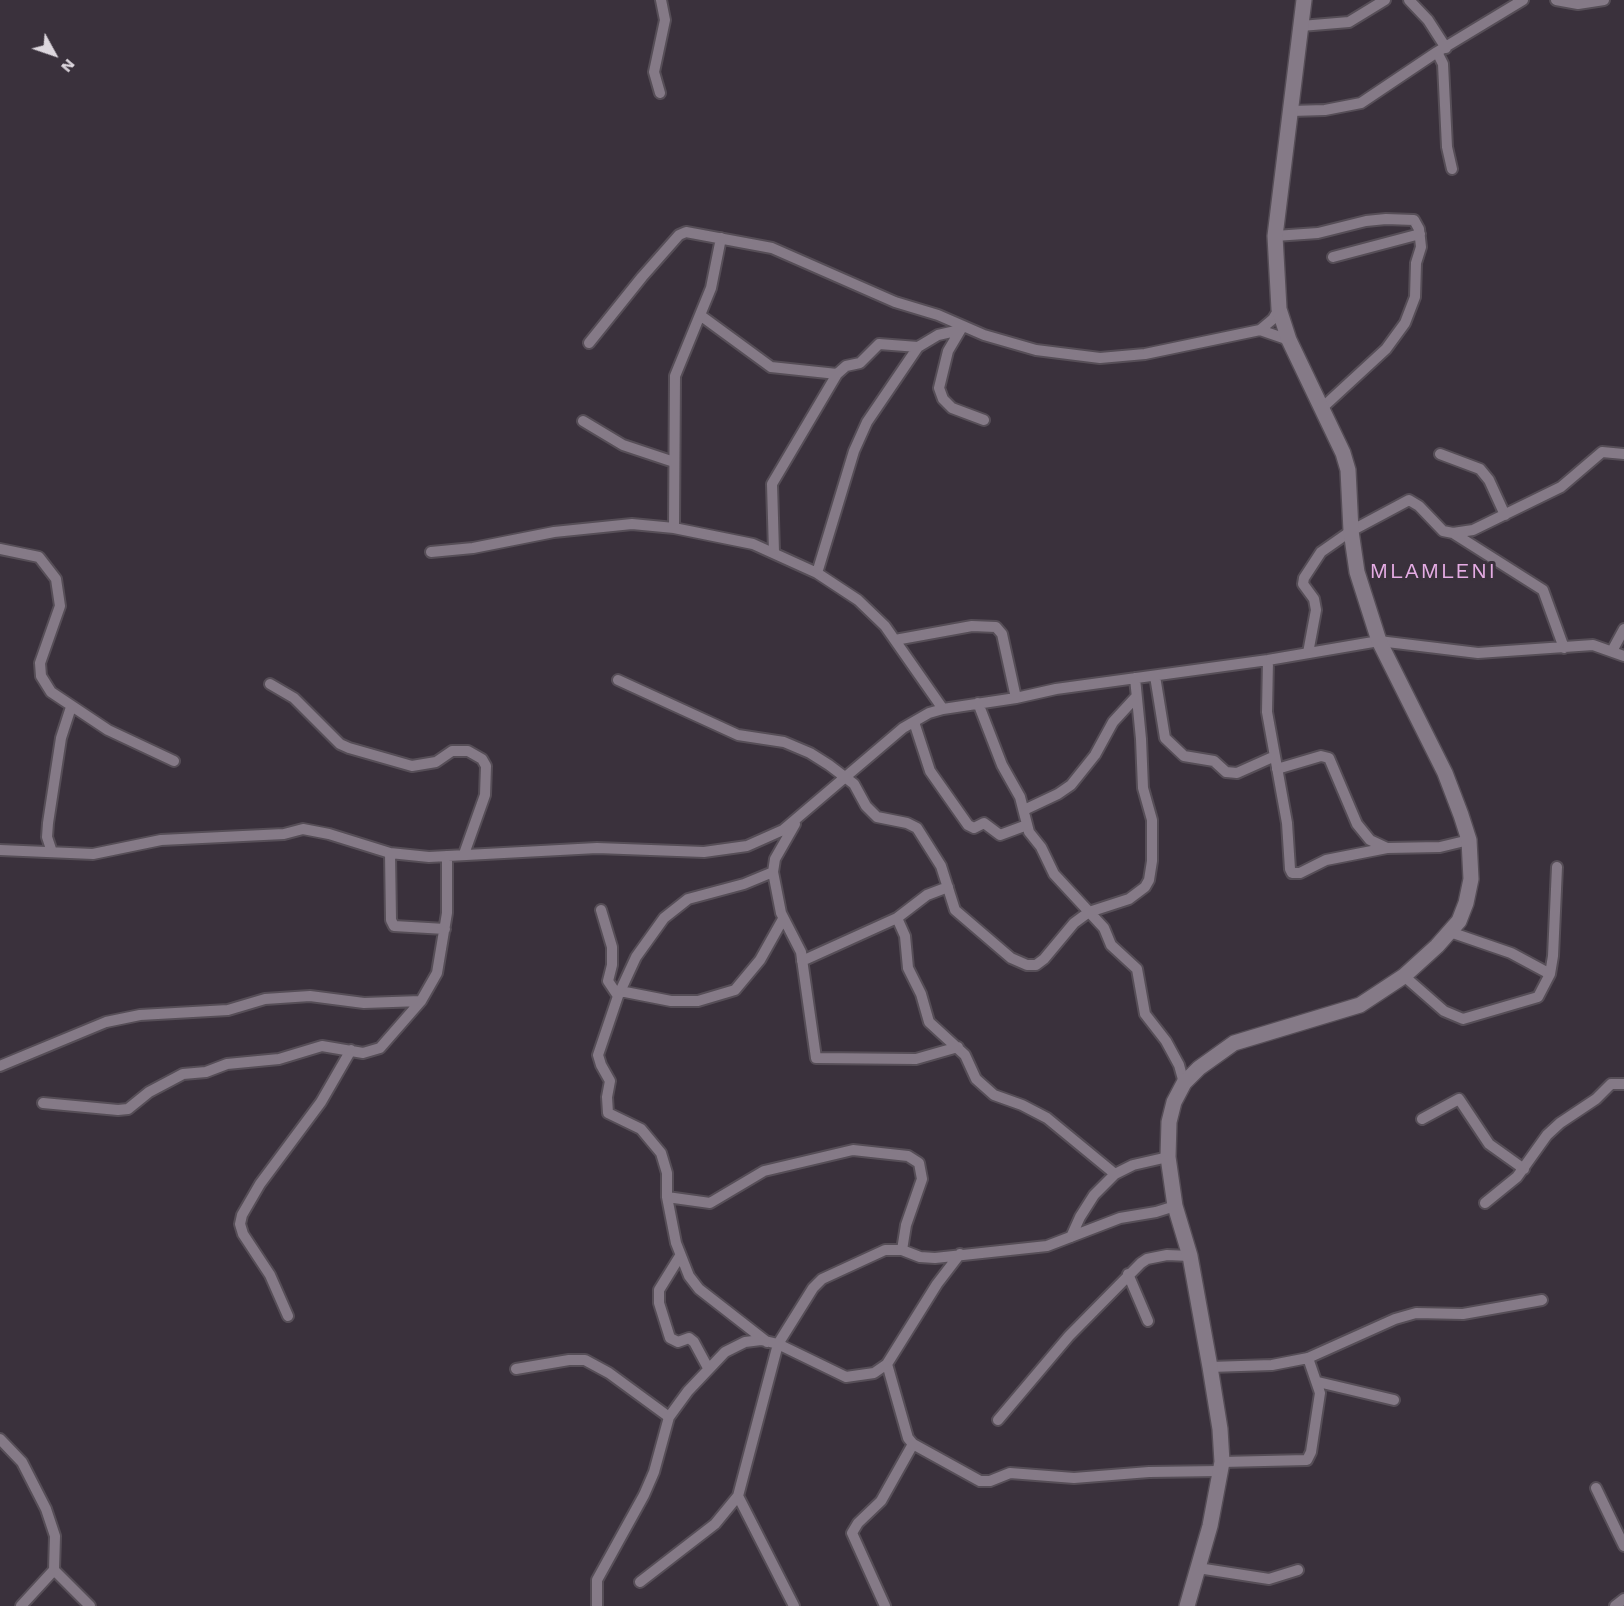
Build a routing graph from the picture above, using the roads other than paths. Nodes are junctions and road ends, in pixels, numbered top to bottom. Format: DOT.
graph roads {
  1 [pos="661,0"];
  2 [pos="1304,0"];
  3 [pos="1384,0"];
  4 [pos="1409,0"];
  5 [pos="1523,0"];
  6 [pos="1556,0"];
  7 [pos="1604,0"];
  8 [pos="1300,26"];
  9 [pos="1441,50"];
  10 [pos="660,93"];
  11 [pos="1291,111"];
  12 [pos="1452,169"];
  13 [pos="1420,234"];
  14 [pos="1275,236"];
  15 [pos="721,238"];
  16 [pos="1333,257"];
  17 [pos="1279,309"];
  18 [pos="700,315"];
  19 [pos="961,328"];
  20 [pos="1260,330"];
  21 [pos="1289,340"];
  22 [pos="589,343"];
  23 [pos="918,347"];
  24 [pos="837,374"];
  25 [pos="1322,408"];
  26 [pos="984,420"];
  27 [pos="583,421"];
  28 [pos="1440,454"];
  29 [pos="1624,454"];
  30 [pos="674,462"];
  31 [pos="1505,515"];
  32 [pos="674,528"];
  33 [pos="1351,531"];
  34 [pos="1453,533"];
  35 [pos="0,549"];
  36 [pos="431,552"];
  37 [pos="774,552"];
  38 [pos="817,573"];
  39 [pos="1624,628"];
  40 [pos="894,640"];
  41 [pos="1379,641"];
  42 [pos="1564,648"];
  43 [pos="1612,651"];
  44 [pos="1308,654"];
  45 [pos="1624,656"];
  46 [pos="1268,660"];
  47 [pos="1155,676"];
  48 [pos="1135,678"];
  49 [pos="618,680"];
  50 [pos="270,684"];
  51 [pos="1136,697"];
  52 [pos="1016,698"];
  53 [pos="978,703"];
  54 [pos="71,707"];
  55 [pos="943,709"];
  56 [pos="914,722"];
  57 [pos="1275,756"];
  58 [pos="174,761"];
  59 [pos="1277,769"];
  60 [pos="844,777"];
  61 [pos="1024,810"];
  62 [pos="796,821"];
  63 [pos="1027,825"];
  64 [pos="1469,840"];
  65 [pos="1387,848"];
  66 [pos="0,850"];
  67 [pos="52,852"];
  68 [pos="390,853"];
  69 [pos="464,854"];
  70 [pos="447,856"];
  71 [pos="1557,867"];
  72 [pos="773,872"];
  73 [pos="948,887"];
  74 [pos="601,910"];
  75 [pos="1089,912"];
  76 [pos="897,918"];
  77 [pos="783,919"];
  78 [pos="445,929"];
  79 [pos="1450,932"];
  80 [pos="802,961"];
  81 [pos="1550,974"];
  82 [pos="1404,976"];
  83 [pos="619,993"];
  84 [pos="421,1000"];
  85 [pos="958,1047"];
  86 [pos="351,1050"];
  87 [pos="0,1066"];
  88 [pos="1184,1083"];
  89 [pos="1624,1084"];
  90 [pos="43,1103"];
  91 [pos="1422,1119"];
  92 [pos="1168,1157"];
  93 [pos="1524,1169"];
  94 [pos="1115,1174"];
  95 [pos="667,1197"];
  96 [pos="1485,1203"];
  97 [pos="1175,1206"];
  98 [pos="1071,1237"];
  99 [pos="902,1250"];
  100 [pos="960,1254"];
  101 [pos="680,1256"];
  102 [pos="1190,1256"];
  103 [pos="1128,1274"];
  104 [pos="1542,1300"];
  105 [pos="288,1316"];
  106 [pos="1148,1321"];
  107 [pos="772,1343"];
  108 [pos="1308,1358"];
  109 [pos="887,1364"];
  110 [pos="1210,1367"];
  111 [pos="708,1368"];
  112 [pos="516,1369"];
  113 [pos="1318,1382"];
  114 [pos="1394,1400"];
  115 [pos="669,1417"];
  116 [pos="998,1420"];
  117 [pos="0,1439"];
  118 [pos="913,1444"];
  119 [pos="1221,1466"];
  120 [pos="1596,1488"];
  121 [pos="738,1496"];
  122 [pos="1624,1546"];
  123 [pos="1198,1568"];
  124 [pos="54,1570"];
  125 [pos="1298,1570"];
  126 [pos="640,1582"];
  127 [pos="1624,1599"];
  128 [pos="21,1606"];
  129 [pos="90,1606"];
  130 [pos="597,1606"];
  131 [pos="794,1606"];
  132 [pos="885,1606"];
  133 [pos="1187,1606"];
  134 [pos="1615,1606"];
  1 -- 10 [label="street"];
  2 -- 8 [label="main road"];
  3 -- 8 [label="street"];
  4 -- 9 [label="street"];
  5 -- 9 [label="street"];
  6 -- 7 [label="street"];
  8 -- 11 [label="main road"];
  9 -- 11 [label="street"];
  9 -- 12 [label="street"];
  11 -- 14 [label="main road"];
  13 -- 14 [label="street"];
  13 -- 16 [label="street"];
  13 -- 25 [label="street"];
  14 -- 17 [label="main road"];
  15 -- 18 [label="street"];
  15 -- 19 [label="street"];
  15 -- 22 [label="street"];
  17 -- 20 [label="street"];
  17 -- 21 [label="main road"];
  18 -- 24 [label="street"];
  18 -- 30 [label="street"];
  19 -- 20 [label="street"];
  19 -- 23 [label="street"];
  19 -- 26 [label="street"];
  20 -- 21 [label="street"];
  21 -- 25 [label="main road"];
  23 -- 24 [label="street"];
  23 -- 38 [label="street"];
  24 -- 37 [label="street"];
  25 -- 33 [label="main road"];
  27 -- 30 [label="street"];
  28 -- 31 [label="street"];
  29 -- 31 [label="street"];
  30 -- 32 [label="street"];
  31 -- 34 [label="street"];
  32 -- 36 [label="street"];
  32 -- 37 [label="street"];
  33 -- 34 [label="street"];
  33 -- 41 [label="main road"];
  33 -- 44 [label="street"];
  34 -- 42 [label="street"];
  35 -- 54 [label="street"];
  37 -- 38 [label="street"];
  38 -- 40 [label="street"];
  39 -- 43 [label="street"];
  40 -- 52 [label="street"];
  40 -- 55 [label="street"];
  41 -- 42 [label="street"];
  41 -- 44 [label="street"];
  41 -- 64 [label="main road"];
  42 -- 43 [label="street"];
  43 -- 45 [label="street"];
  44 -- 46 [label="street"];
  46 -- 47 [label="street"];
  46 -- 57 [label="street"];
  47 -- 48 [label="street"];
  47 -- 57 [label="street"];
  48 -- 51 [label="street"];
  48 -- 52 [label="street"];
  49 -- 60 [label="street"];
  50 -- 69 [label="street"];
  51 -- 61 [label="street"];
  51 -- 75 [label="street"];
  52 -- 53 [label="street"];
  53 -- 55 [label="street"];
  53 -- 61 [label="street"];
  54 -- 58 [label="street"];
  54 -- 67 [label="street"];
  55 -- 56 [label="street"];
  56 -- 60 [label="street"];
  56 -- 63 [label="street"];
  57 -- 59 [label="street"];
  59 -- 65 [label="street"];
  59 -- 65 [label="street"];
  60 -- 62 [label="street"];
  60 -- 73 [label="street"];
  61 -- 63 [label="street"];
  62 -- 69 [label="street"];
  62 -- 72 [label="street"];
  63 -- 75 [label="street"];
  64 -- 65 [label="street"];
  64 -- 79 [label="main road"];
  66 -- 67 [label="street"];
  67 -- 68 [label="street"];
  68 -- 70 [label="street"];
  68 -- 78 [label="street"];
  69 -- 70 [label="street"];
  70 -- 78 [label="street"];
  71 -- 81 [label="street"];
  72 -- 77 [label="street"];
  72 -- 83 [label="street"];
  73 -- 75 [label="street"];
  73 -- 76 [label="street"];
  74 -- 83 [label="street"];
  75 -- 88 [label="street"];
  76 -- 80 [label="street"];
  76 -- 85 [label="street"];
  77 -- 80 [label="street"];
  77 -- 83 [label="street"];
  78 -- 84 [label="street"];
  79 -- 81 [label="street"];
  79 -- 82 [label="main road"];
  80 -- 85 [label="street"];
  81 -- 82 [label="street"];
  82 -- 88 [label="main road"];
  83 -- 95 [label="street"];
  84 -- 86 [label="street"];
  84 -- 87 [label="street"];
  85 -- 94 [label="street"];
  86 -- 90 [label="street"];
  86 -- 105 [label="street"];
  88 -- 92 [label="main road"];
  89 -- 93 [label="street"];
  91 -- 93 [label="street"];
  92 -- 94 [label="street"];
  92 -- 97 [label="main road"];
  93 -- 96 [label="street"];
  94 -- 98 [label="street"];
  95 -- 99 [label="street"];
  95 -- 101 [label="street"];
  97 -- 98 [label="street"];
  97 -- 102 [label="main road"];
  98 -- 100 [label="street"];
  99 -- 100 [label="street"];
  99 -- 107 [label="street"];
  100 -- 109 [label="street"];
  101 -- 107 [label="street"];
  101 -- 111 [label="street"];
  102 -- 103 [label="street"];
  102 -- 110 [label="main road"];
  103 -- 106 [label="street"];
  103 -- 116 [label="street"];
  104 -- 108 [label="street"];
  107 -- 109 [label="street"];
  107 -- 111 [label="street"];
  107 -- 121 [label="street"];
  108 -- 110 [label="street"];
  108 -- 113 [label="street"];
  109 -- 118 [label="street"];
  110 -- 119 [label="main road"];
  111 -- 115 [label="street"];
  112 -- 115 [label="street"];
  113 -- 114 [label="street"];
  113 -- 119 [label="street"];
  115 -- 130 [label="street"];
  117 -- 124 [label="street"];
  118 -- 119 [label="street"];
  118 -- 132 [label="street"];
  119 -- 123 [label="main road"];
  120 -- 122 [label="street"];
  121 -- 126 [label="street"];
  121 -- 131 [label="street"];
  123 -- 125 [label="street"];
  123 -- 133 [label="main road"];
  124 -- 128 [label="street"];
  124 -- 129 [label="street"];
  127 -- 134 [label="street"];
}
